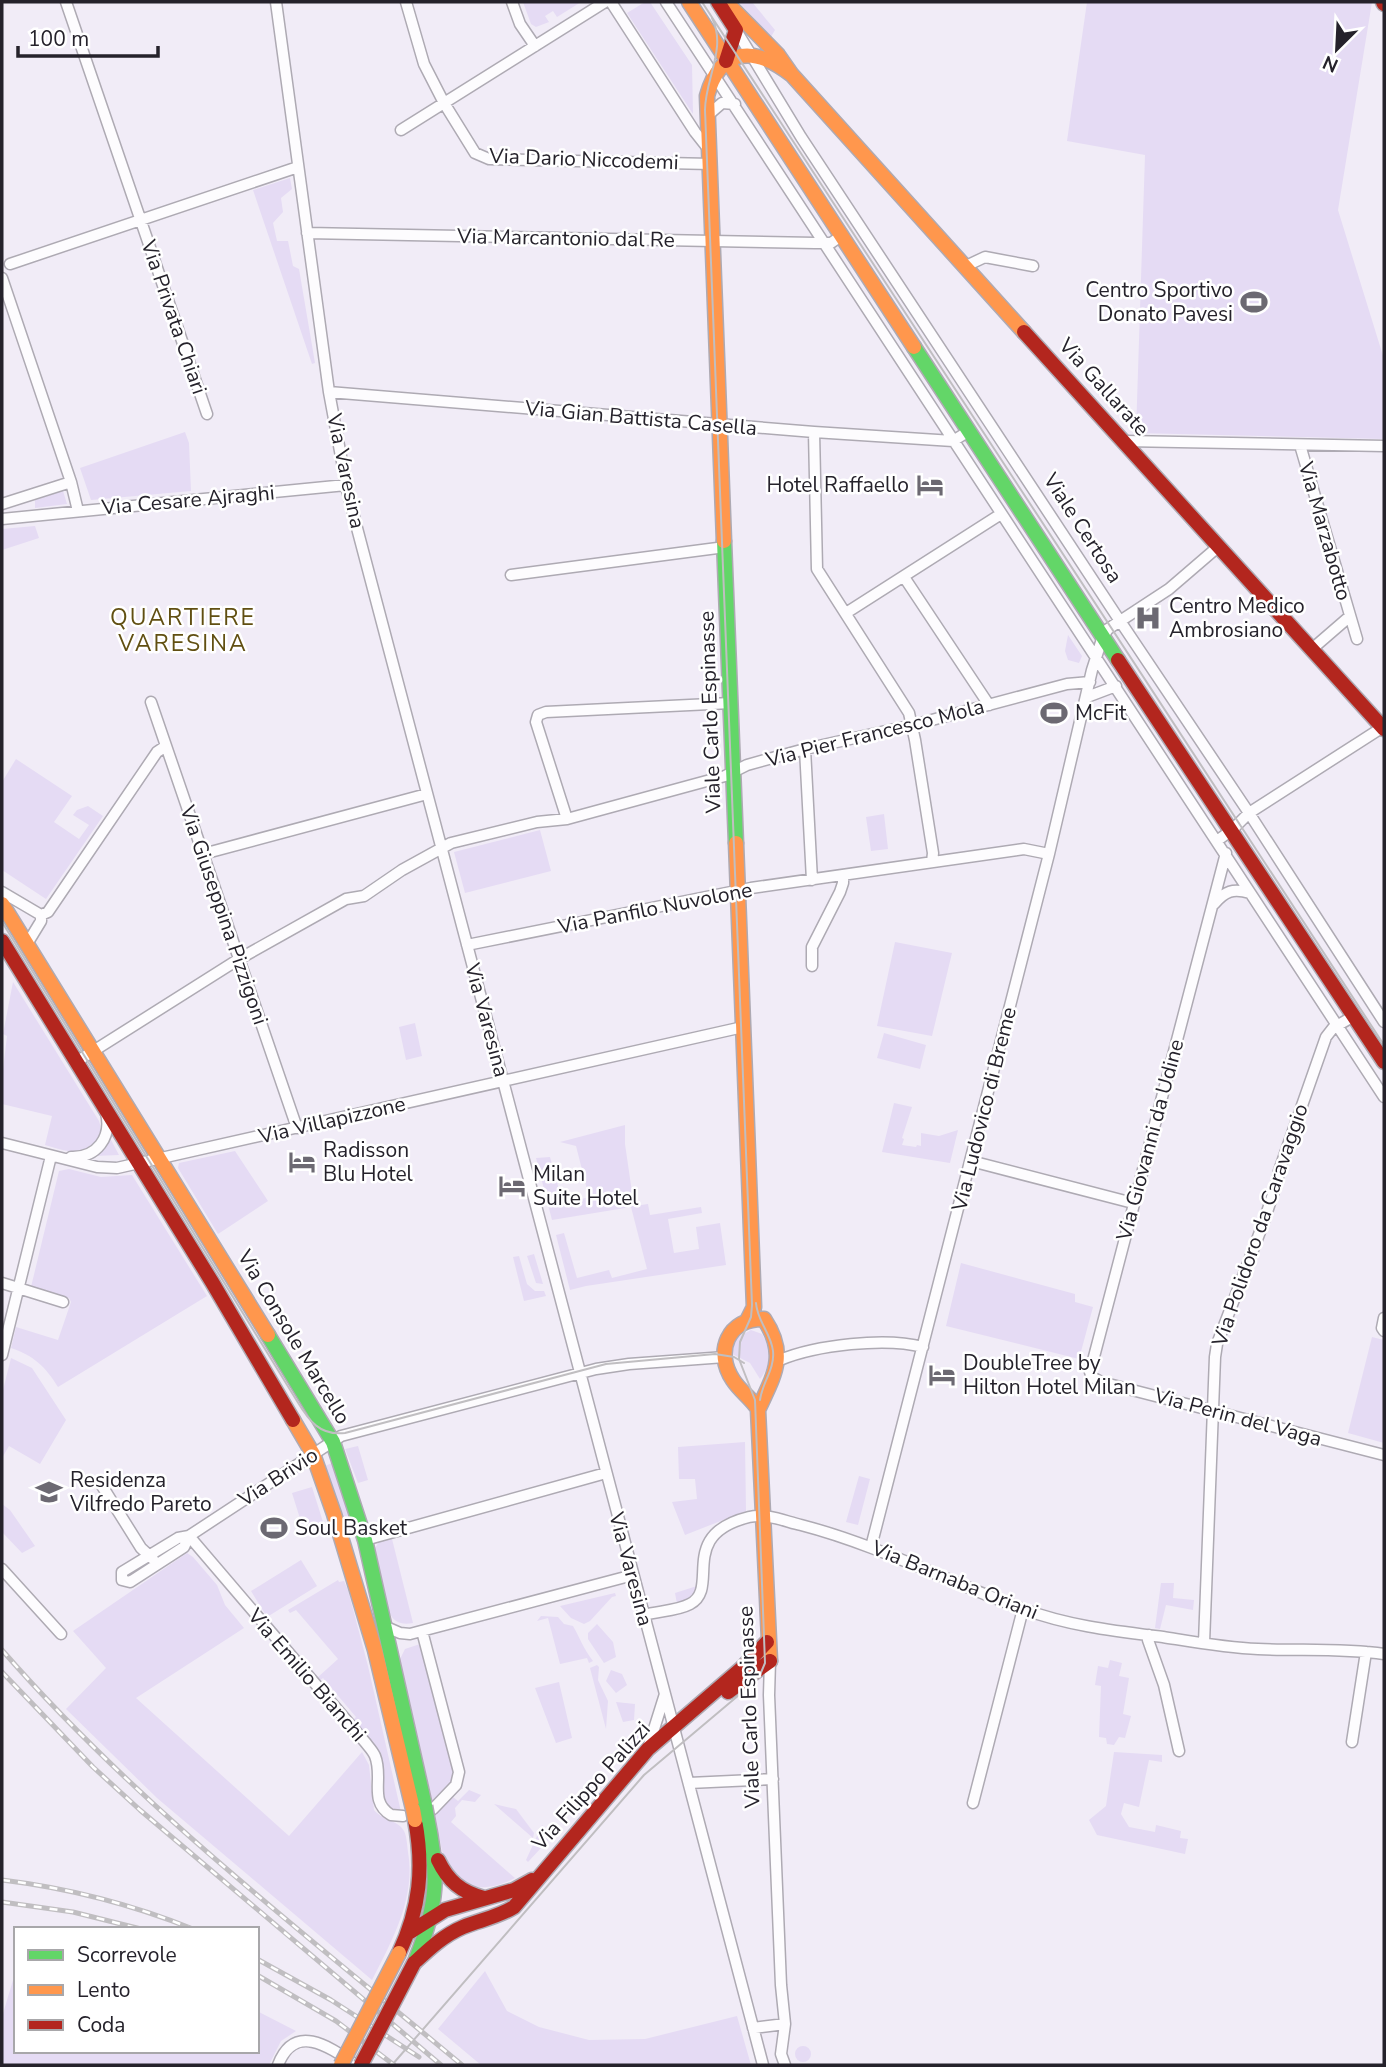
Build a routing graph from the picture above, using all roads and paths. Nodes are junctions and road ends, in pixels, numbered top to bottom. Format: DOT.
graph roads {
  1 [pos="66,2"];
  2 [pos="276,2"];
  3 [pos="406,2"];
  4 [pos="512,2"];
  5 [pos="605,2"];
  6 [pos="611,2"];
  7 [pos="666,2"];
  8 [pos="689,2"];
  9 [pos="718,2"];
  10 [pos="726,2"];
  11 [pos="736,30"];
  12 [pos="535,46"];
  13 [pos="751,55"];
  14 [pos="726,61"];
  15 [pos="714,74"];
  16 [pos="792,75"];
  17 [pos="444,103"];
  18 [pos="735,104"];
  19 [pos="707,116"];
  20 [pos="401,130"];
  21 [pos="711,158"];
  22 [pos="295,167"];
  23 [pos="141,219"];
  24 [pos="307,233"];
  25 [pos="841,236"];
  26 [pos="712,241"];
  27 [pos="825,243"];
  28 [pos="10,264"];
  29 [pos="1033,265"];
  30 [pos="966,266"];
  31 [pos="2,278"];
  32 [pos="329,392"];
  33 [pos="207,414"];
  34 [pos="720,425"];
  35 [pos="969,431"];
  36 [pos="814,432"];
  37 [pos="953,441"];
  38 [pos="1125,441"];
  39 [pos="1300,445"];
  40 [pos="1384,446"];
  41 [pos="71,482"];
  42 [pos="346,485"];
  43 [pos="30,495"];
  44 [pos="2,505"];
  45 [pos="78,511"];
  46 [pos="1002,513"];
  47 [pos="29,516"];
  48 [pos="2,519"];
  49 [pos="1219,545"];
  50 [pos="725,547"];
  51 [pos="511,575"];
  52 [pos="904,578"];
  53 [pos="846,613"];
  54 [pos="1349,617"];
  55 [pos="1120,621"];
  56 [pos="1103,636"];
  57 [pos="1357,639"];
  58 [pos="1312,649"];
  59 [pos="1093,670"];
  60 [pos="1115,686"];
  61 [pos="1087,697"];
  62 [pos="150,702"];
  63 [pos="731,703"];
  64 [pos="989,705"];
  65 [pos="912,725"];
  66 [pos="1383,728"];
  67 [pos="166,746"];
  68 [pos="805,748"];
  69 [pos="733,773"];
  70 [pos="427,794"];
  71 [pos="1249,813"];
  72 [pos="567,819"];
  73 [pos="1232,830"];
  74 [pos="1218,840"];
  75 [pos="442,848"];
  76 [pos="1226,853"];
  77 [pos="203,854"];
  78 [pos="1049,855"];
  79 [pos="932,862"];
  80 [pos="843,875"];
  81 [pos="812,880"];
  82 [pos="738,891"];
  83 [pos="2,892"];
  84 [pos="1250,893"];
  85 [pos="2,904"];
  86 [pos="1214,904"];
  87 [pos="41,915"];
  88 [pos="2,941"];
  89 [pos="27,944"];
  90 [pos="467,945"];
  91 [pos="239,959"];
  92 [pos="812,966"];
  93 [pos="1354,1016"];
  94 [pos="1384,1022"];
  95 [pos="1337,1025"];
  96 [pos="743,1027"];
  97 [pos="94,1052"];
  98 [pos="76,1062"];
  99 [pos="1384,1062"];
  100 [pos="503,1080"];
  101 [pos="1384,1097"];
  102 [pos="106,1110"];
  103 [pos="297,1128"];
  104 [pos="2,1143"];
  105 [pos="51,1156"];
  106 [pos="161,1159"];
  107 [pos="971,1161"];
  108 [pos="137,1164"];
  109 [pos="1133,1203"];
  110 [pos="2,1283"];
  111 [pos="18,1288"];
  112 [pos="63,1302"];
  113 [pos="750,1314"];
  114 [pos="1384,1318"];
  115 [pos="1384,1331"];
  116 [pos="923,1347"];
  117 [pos="2,1355"];
  118 [pos="786,1357"];
  119 [pos="726,1362"];
  120 [pos="579,1373"];
  121 [pos="1092,1377"];
  122 [pos="772,1380"];
  123 [pos="758,1409"];
  124 [pos="1214,1411"];
  125 [pos="337,1439"];
  126 [pos="313,1454"];
  127 [pos="1384,1455"];
  128 [pos="606,1473"];
  129 [pos="99,1481"];
  130 [pos="763,1516"];
  131 [pos="189,1536"];
  132 [pos="365,1540"];
  133 [pos="871,1546"];
  134 [pos="149,1555"];
  135 [pos="159,1564"];
  136 [pos="2,1569"];
  137 [pos="633,1575"];
  138 [pos="1023,1609"];
  139 [pos="644,1615"];
  140 [pos="384,1626"];
  141 [pos="422,1631"];
  142 [pos="61,1634"];
  143 [pos="410,1634"];
  144 [pos="1149,1635"];
  145 [pos="767,1642"];
  146 [pos="1204,1643"];
  147 [pos="1366,1652"];
  148 [pos="391,1654"];
  149 [pos="1384,1654"];
  150 [pos="770,1661"];
  151 [pos="741,1668"];
  152 [pos="665,1694"];
  153 [pos="673,1728"];
  154 [pos="1352,1742"];
  155 [pos="648,1749"];
  156 [pos="1179,1751"];
  157 [pos="773,1779"];
  158 [pos="689,1783"];
  159 [pos="973,1803"];
  160 [pos="419,1813"];
  161 [pos="436,1857"];
  162 [pos="542,1873"];
  163 [pos="486,1898"];
  164 [pos="430,1919"];
  165 [pos="410,1932"];
  166 [pos="414,1963"];
  167 [pos="785,2024"];
  168 [pos="753,2028"];
  169 [pos="278,2065"];
  170 [pos="341,2065"];
  171 [pos="358,2065"];
  172 [pos="763,2065"];
  173 [pos="785,2065"];
  1 -- 23 [label="street, Via Privata Chiari"];
  2 -- 22 [label="street, Via Varesina"];
  3 -- 17 [label="street, Via Dario Niccodemi"];
  4 -- 12 [label="street"];
  5 -- 12 [label="street"];
  6 -- 21 [label="street"];
  7 -- 15 [label="street"];
  8 -- 14 [label="main road, Viale Certosa"];
  9 -- 11 [label="main road"];
  10 -- 16 [label="main road"];
  11 -- 13 [label="street, Viale Certosa"];
  11 -- 14 [label="main road"];
  12 -- 17 [label="street"];
  13 -- 14 [label="main road"];
  13 -- 16 [label="main road"];
  13 -- 55 [label="street, Viale Certosa"];
  14 -- 15 [label="main road"];
  14 -- 25 [label="main road, Viale Certosa"];
  15 -- 18 [label="street"];
  15 -- 19 [label="main road, Viale Carlo Espinasse"];
  16 -- 30 [label="main road, Via Gallarate"];
  17 -- 20 [label="street"];
  17 -- 21 [label="street, Via Dario Niccodemi"];
  18 -- 19 [label="street"];
  18 -- 27 [label="street"];
  19 -- 21 [label="main road, Viale Carlo Espinasse"];
  21 -- 26 [label="main road, Viale Carlo Espinasse"];
  22 -- 23 [label="street, Via Privata Chiari"];
  22 -- 24 [label="street, Via Varesina"];
  23 -- 28 [label="street, Via Privata Chiari"];
  23 -- 33 [label="street, Via Privata Chiari"];
  24 -- 26 [label="street, Via Marcantonio dal Re"];
  24 -- 32 [label="street, Via Varesina"];
  25 -- 27 [label="street"];
  25 -- 35 [label="main road, Viale Certosa"];
  26 -- 27 [label="street, Via Marcantonio dal Re"];
  26 -- 34 [label="main road, Viale Carlo Espinasse"];
  27 -- 37 [label="street"];
  29 -- 30 [label="street"];
  30 -- 38 [label="main road, Via Gallarate"];
  31 -- 41 [label="street"];
  32 -- 34 [label="street, Via Gian Battista Casella"];
  32 -- 42 [label="street, Via Varesina"];
  34 -- 36 [label="street, Via Gian Battista Casella"];
  34 -- 50 [label="main road, Viale Carlo Espinasse"];
  35 -- 37 [label="street"];
  35 -- 56 [label="main road, Viale Certosa"];
  36 -- 37 [label="street, Via Gian Battista Casella"];
  36 -- 53 [label="street"];
  37 -- 46 [label="street"];
  38 -- 39 [label="street"];
  38 -- 49 [label="main road, Via Gallarate"];
  39 -- 40 [label="street"];
  39 -- 54 [label="street, Via Marzabotto"];
  41 -- 43 [label="street"];
  41 -- 45 [label="street"];
  42 -- 45 [label="street, Via Cesare Ajraghi"];
  42 -- 70 [label="street, Via Varesina"];
  43 -- 44 [label="street"];
  43 -- 47 [label="street"];
  45 -- 47 [label="street, Via Cesare Ajraghi"];
  46 -- 52 [label="street"];
  46 -- 59 [label="street"];
  47 -- 48 [label="street, Via Cesare Ajraghi"];
  49 -- 55 [label="street"];
  49 -- 58 [label="main road, Via Gallarate"];
  50 -- 51 [label="street"];
  50 -- 63 [label="main road, Viale Carlo Espinasse"];
  52 -- 53 [label="street"];
  52 -- 64 [label="street"];
  53 -- 65 [label="street"];
  54 -- 57 [label="street, Via Marzabotto"];
  54 -- 58 [label="street, Via Marzabotto"];
  55 -- 56 [label="street"];
  55 -- 71 [label="street, Viale Certosa"];
  56 -- 59 [label="street"];
  56 -- 73 [label="main road, Viale Certosa"];
  58 -- 66 [label="main road, Via Gallarate"];
  59 -- 60 [label="street"];
  59 -- 61 [label="street, Via Ludovico di Breme"];
  59 -- 64 [label="street, Via Pier Francesco Mola"];
  60 -- 61 [label="street"];
  60 -- 74 [label="street"];
  61 -- 78 [label="street, Via Ludovico di Breme"];
  62 -- 67 [label="street, Via Giuseppina Pizzigoni"];
  63 -- 69 [label="main road, Viale Carlo Espinasse"];
  63 -- 72 [label="street"];
  64 -- 65 [label="street, Via Pier Francesco Mola"];
  65 -- 68 [label="street, Via Pier Francesco Mola"];
  65 -- 79 [label="street"];
  66 -- 71 [label="street"];
  67 -- 77 [label="street, Via Giuseppina Pizzigoni"];
  67 -- 87 [label="street"];
  68 -- 69 [label="street, Via Pier Francesco Mola"];
  68 -- 81 [label="street"];
  69 -- 72 [label="street, Via Pier Francesco Mola"];
  69 -- 82 [label="main road, Viale Carlo Espinasse"];
  70 -- 75 [label="street, Via Varesina"];
  70 -- 77 [label="street"];
  71 -- 73 [label="street"];
  71 -- 94 [label="street, Viale Certosa"];
  72 -- 75 [label="street, Via Pier Francesco Mola"];
  73 -- 74 [label="street"];
  73 -- 93 [label="main road, Viale Certosa"];
  74 -- 76 [label="street"];
  75 -- 90 [label="street, Via Varesina"];
  75 -- 91 [label="street, Via Pier Francesco Mola"];
  76 -- 84 [label="street"];
  76 -- 86 [label="street, Via Giovanni da Udine"];
  77 -- 91 [label="street, Via Giuseppina Pizzigoni"];
  78 -- 79 [label="street, Via Panfilo Nuvolone"];
  78 -- 107 [label="street, Via Ludovico di Breme"];
  79 -- 80 [label="street, Via Panfilo Nuvolone"];
  80 -- 81 [label="street, Via Panfilo Nuvolone"];
  80 -- 92 [label="street"];
  81 -- 82 [label="street, Via Panfilo Nuvolone"];
  82 -- 90 [label="street, Via Panfilo Nuvolone"];
  82 -- 96 [label="main road, Viale Carlo Espinasse"];
  83 -- 87 [label="street"];
  84 -- 86 [label="street"];
  84 -- 95 [label="street"];
  85 -- 89 [label="main road, Via Console Marcello"];
  86 -- 109 [label="street, Via Giovanni da Udine"];
  87 -- 89 [label="street"];
  88 -- 98 [label="main road, Via Console Marcello"];
  89 -- 97 [label="main road, Via Console Marcello"];
  90 -- 100 [label="street, Via Varesina"];
  91 -- 97 [label="street, Via Pier Francesco Mola"];
  91 -- 103 [label="street, Via Giuseppina Pizzigoni"];
  93 -- 95 [label="street"];
  93 -- 99 [label="main road, Viale Certosa"];
  95 -- 101 [label="street"];
  95 -- 124 [label="street, Via Polidoro da Caravaggio"];
  96 -- 100 [label="street, Via Villapizzone"];
  96 -- 113 [label="main road, Viale Carlo Espinasse"];
  97 -- 98 [label="street, Via Pier Francesco Mola"];
  97 -- 106 [label="main road, Via Console Marcello"];
  98 -- 102 [label="main road, Via Console Marcello"];
  100 -- 103 [label="street, Via Villapizzone"];
  100 -- 120 [label="street, Via Varesina"];
  102 -- 105 [label="street"];
  102 -- 108 [label="main road, Via Console Marcello"];
  103 -- 106 [label="street, Via Villapizzone"];
  104 -- 105 [label="street"];
  105 -- 108 [label="street"];
  105 -- 111 [label="street"];
  106 -- 108 [label="street, Via Villapizzone"];
  106 -- 125 [label="main road, Via Console Marcello"];
  107 -- 109 [label="street"];
  107 -- 116 [label="street, Via Ludovico di Breme"];
  108 -- 126 [label="main road, Via Console Marcello"];
  109 -- 121 [label="street, Via Giovanni da Udine"];
  110 -- 111 [label="street"];
  111 -- 112 [label="street"];
  111 -- 117 [label="street"];
  113 -- 118 [label="main road"];
  113 -- 119 [label="main road"];
  114 -- 115 [label="street"];
  116 -- 118 [label="street"];
  116 -- 133 [label="street, Via Ludovico di Breme"];
  118 -- 122 [label="main road"];
  119 -- 120 [label="street, Via Brivio"];
  119 -- 122 [label="main road"];
  119 -- 123 [label="main road"];
  120 -- 125 [label="street, Via Brivio"];
  120 -- 128 [label="street, Via Varesina"];
  121 -- 124 [label="street, Via Perin del Vaga"];
  122 -- 123 [label="main road"];
  123 -- 130 [label="main road, Viale Carlo Espinasse"];
  124 -- 127 [label="street, Via Perin del Vaga"];
  124 -- 146 [label="street, Via Polidoro da Caravaggio"];
  125 -- 126 [label="street, Via Brivio"];
  125 -- 132 [label="main road, Via Console Marcello"];
  126 -- 131 [label="street, Via Brivio"];
  126 -- 160 [label="main road, Via Console Marcello"];
  128 -- 132 [label="street"];
  128 -- 137 [label="street, Via Varesina"];
  129 -- 134 [label="street"];
  130 -- 133 [label="street, Via Barnaba Oriani"];
  130 -- 139 [label="street"];
  130 -- 145 [label="main road, Viale Carlo Espinasse"];
  131 -- 134 [label="street, Via Brivio"];
  131 -- 135 [label="street, Via Brivio"];
  131 -- 160 [label="street, Via Emilio Bianchi"];
  132 -- 140 [label="main road, Via Console Marcello"];
  133 -- 138 [label="street, Via Barnaba Oriani"];
  134 -- 135 [label="street"];
  134 -- 135 [label="street, Via Brivio"];
  136 -- 142 [label="street"];
  137 -- 139 [label="street, Via Varesina"];
  137 -- 141 [label="street"];
  138 -- 144 [label="street, Via Barnaba Oriani"];
  138 -- 159 [label="street"];
  139 -- 152 [label="street, Via Varesina"];
  140 -- 143 [label="street"];
  140 -- 148 [label="main road, Via Console Marcello"];
  141 -- 143 [label="street"];
  141 -- 160 [label="street"];
  143 -- 148 [label="street"];
  144 -- 146 [label="street, Via Barnaba Oriani"];
  144 -- 156 [label="street"];
  145 -- 150 [label="main road, Viale Carlo Espinasse"];
  145 -- 151 [label="main road, Via Filippo Palizzi"];
  146 -- 147 [label="street, Via Barnaba Oriani"];
  147 -- 149 [label="street, Via Barnaba Oriani"];
  147 -- 154 [label="street"];
  148 -- 160 [label="main road, Via Console Marcello"];
  150 -- 151 [label="main road, Via Filippo Palizzi"];
  150 -- 153 [label="main road, Via Filippo Palizzi"];
  150 -- 157 [label="street, Viale Carlo Espinasse"];
  151 -- 153 [label="main road, Via Filippo Palizzi"];
  152 -- 153 [label="street, Via Varesina"];
  152 -- 155 [label="street"];
  153 -- 155 [label="main road, Via Filippo Palizzi"];
  153 -- 158 [label="street, Via Varesina"];
  155 -- 162 [label="main road, Via Filippo Palizzi"];
  157 -- 158 [label="street"];
  157 -- 167 [label="street, Viale Carlo Espinasse"];
  158 -- 168 [label="street, Via Varesina"];
  160 -- 161 [label="main road, Via Console Marcello"];
  160 -- 165 [label="main road, Via Console Marcello"];
  161 -- 163 [label="main road"];
  161 -- 164 [label="main road, Via Console Marcello"];
  162 -- 163 [label="main road, Via Filippo Palizzi"];
  162 -- 166 [label="main road, Via Filippo Palizzi"];
  163 -- 164 [label="main road, Via Filippo Palizzi"];
  164 -- 165 [label="main road, Via Filippo Palizzi"];
  164 -- 166 [label="main road, Via Console Marcello"];
  165 -- 170 [label="main road, bridge"];
  166 -- 171 [label="main road, Via Filippo Palizzi, bridge"];
  167 -- 168 [label="street"];
  167 -- 173 [label="street, Viale Carlo Espinasse"];
  168 -- 172 [label="street, Via Varesina"];
  169 -- 171 [label="street"];
}
